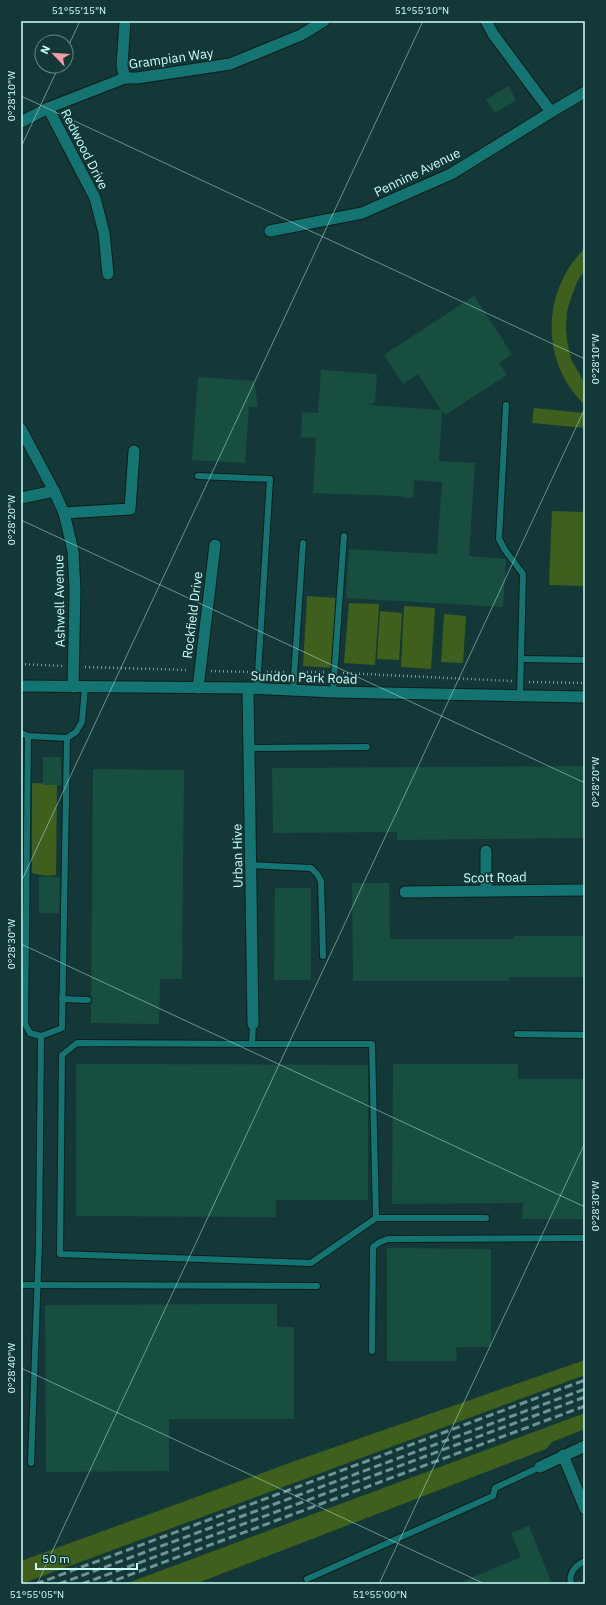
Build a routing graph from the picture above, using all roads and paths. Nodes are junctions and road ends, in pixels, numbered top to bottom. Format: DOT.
graph roads {
  1 [pos="125,21"];
  2 [pos="324,21"];
  3 [pos="486,21"];
  4 [pos="125,78"];
  5 [pos="585,92"];
  6 [pos="48,108"];
  7 [pos="551,112"];
  8 [pos="21,122"];
  9 [pos="270,231"];
  10 [pos="108,274"];
  11 [pos="506,405"];
  12 [pos="21,429"];
  13 [pos="134,451"];
  14 [pos="198,476"];
  15 [pos="54,491"];
  16 [pos="21,498"];
  17 [pos="64,513"];
  18 [pos="344,536"];
  19 [pos="303,543"];
  20 [pos="215,545"];
  21 [pos="521,659"];
  22 [pos="585,660"];
  23 [pos="21,664"];
  24 [pos="74,667"];
  25 [pos="520,681"];
  26 [pos="585,683"];
  27 [pos="21,686"];
  28 [pos="73,687"];
  29 [pos="85,687"];
  30 [pos="198,688"];
  31 [pos="252,688"];
  32 [pos="293,691"];
  33 [pos="333,692"];
  34 [pos="520,696"];
  35 [pos="585,697"];
  36 [pos="21,732"];
  37 [pos="28,736"];
  38 [pos="67,738"];
  39 [pos="367,747"];
  40 [pos="249,748"];
  41 [pos="486,851"];
  42 [pos="251,865"];
  43 [pos="585,890"];
  44 [pos="486,891"];
  45 [pos="405,892"];
  46 [pos="323,956"];
  47 [pos="62,999"];
  48 [pos="88,1000"];
  49 [pos="253,1024"];
  50 [pos="517,1034"];
  51 [pos="585,1035"];
  52 [pos="41,1036"];
  53 [pos="252,1044"];
  54 [pos="376,1218"];
  55 [pos="486,1218"];
  56 [pos="585,1238"];
  57 [pos="21,1285"];
  58 [pos="37,1285"];
  59 [pos="317,1286"];
  60 [pos="372,1351"];
  61 [pos="585,1446"];
  62 [pos="563,1456"];
  63 [pos="31,1463"];
  64 [pos="540,1467"];
  65 [pos="585,1509"];
  66 [pos="585,1561"];
  67 [pos="307,1579"];
  68 [pos="572,1584"];
  1 -- 4 [label="street"];
  2 -- 4 [label="street, Grampian Way"];
  3 -- 7 [label="street"];
  4 -- 6 [label="street, Grampian Way"];
  5 -- 7 [label="street, Pennine Avenue"];
  6 -- 8 [label="street, Grampian Way"];
  6 -- 10 [label="street, Redwood Drive"];
  7 -- 9 [label="street, Pennine Avenue"];
  11 -- 21 [label="lane"];
  12 -- 15 [label="street, Ashwell Avenue"];
  13 -- 17 [label="street"];
  14 -- 31 [label="lane"];
  15 -- 16 [label="street"];
  15 -- 17 [label="street, Ashwell Avenue"];
  17 -- 24 [label="street, Ashwell Avenue"];
  18 -- 33 [label="lane"];
  19 -- 32 [label="lane"];
  20 -- 30 [label="street, Rockfield Drive"];
  21 -- 22 [label="lane"];
  21 -- 25 [label="lane"];
  23 -- 24 [label="path"];
  24 -- 28 [label="street, Ashwell Avenue"];
  25 -- 26 [label="path"];
  25 -- 34 [label="lane"];
  27 -- 28 [label="street, Sundon Park Road"];
  28 -- 29 [label="street, Sundon Park Road"];
  29 -- 30 [label="street, Sundon Park Road"];
  29 -- 38 [label="lane"];
  30 -- 31 [label="street, Sundon Park Road"];
  31 -- 32 [label="street, Sundon Park Road"];
  31 -- 40 [label="street, Urban Hive"];
  32 -- 33 [label="street, Sundon Park Road"];
  33 -- 34 [label="street, Sundon Park Road"];
  34 -- 35 [label="street, Sundon Park Road"];
  36 -- 37 [label="lane"];
  37 -- 38 [label="lane"];
  37 -- 52 [label="lane"];
  38 -- 47 [label="lane"];
  39 -- 40 [label="lane"];
  40 -- 42 [label="street, Urban Hive"];
  41 -- 44 [label="street"];
  42 -- 46 [label="lane"];
  42 -- 49 [label="street, Urban Hive"];
  43 -- 44 [label="street, Scott Road"];
  44 -- 45 [label="street, Scott Road"];
  47 -- 48 [label="lane"];
  47 -- 52 [label="lane"];
  49 -- 53 [label="lane"];
  50 -- 51 [label="lane"];
  52 -- 58 [label="lane"];
  53 -- 54 [label="lane"];
  53 -- 54 [label="lane"];
  54 -- 55 [label="lane"];
  56 -- 60 [label="lane"];
  57 -- 58 [label="lane"];
  58 -- 59 [label="lane"];
  58 -- 63 [label="lane"];
  61 -- 62 [label="street"];
  62 -- 64 [label="street"];
  62 -- 65 [label="street"];
  64 -- 67 [label="lane"];
  66 -- 68 [label="lane"];
}
